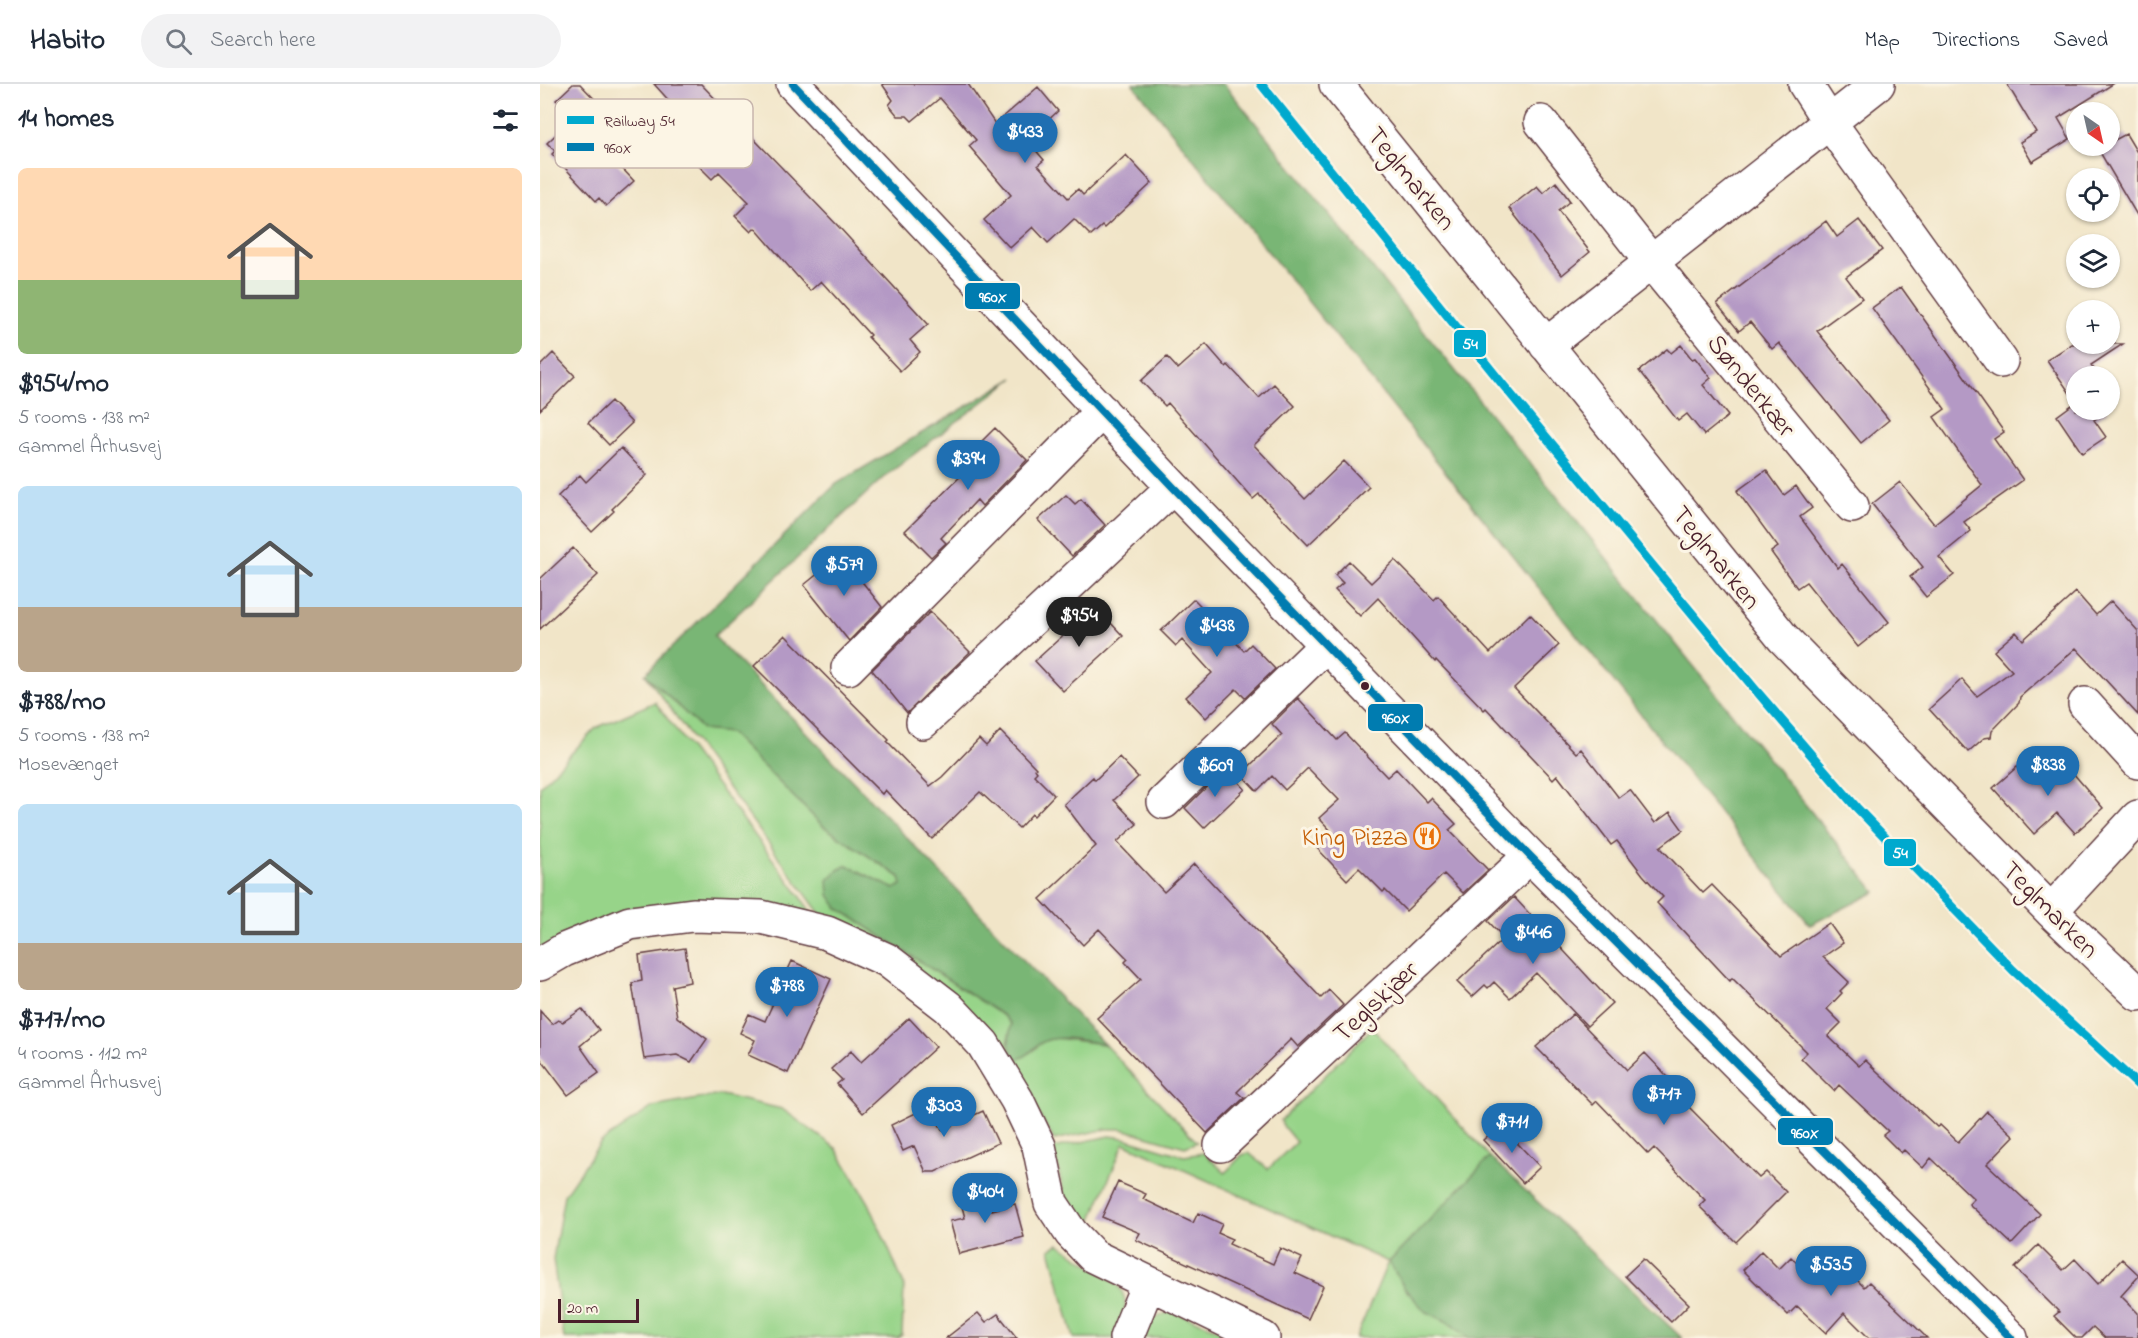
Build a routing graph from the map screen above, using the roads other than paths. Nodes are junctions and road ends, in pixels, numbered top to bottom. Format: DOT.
graph roads {
  1 [pos="793,84"];
  2 [pos="1336,84"];
  3 [pos="1805,84"];
  4 [pos="1878,84"];
  5 [pos="1541,122"];
  6 [pos="1830,123"];
  7 [pos="1652,262"];
  8 [pos="1546,345"];
  9 [pos="2001,361"];
  10 [pos="1102,411"];
  11 [pos="1173,487"];
  12 [pos="1852,507"];
  13 [pos="1325,646"];
  14 [pos="848,668"];
  15 [pos="2085,704"];
  16 [pos="923,722"];
  17 [pos="2138,762"];
  18 [pos="1164,802"];
  19 [pos="2138,817"];
  20 [pos="1530,856"];
  21 [pos="2051,911"];
  22 [pos="540,964"];
  23 [pos="2138,994"];
  24 [pos="1221,1145"];
  25 [pos="1148,1284"];
  26 [pos="1126,1338"];
  27 [pos="1263,1338"];
  28 [pos="2011,1338"];
  1 -- 10 [label="street"];
  2 -- 8 [label="street, Teglmarken"];
  3 -- 6 [label="street"];
  4 -- 6 [label="street"];
  5 -- 7 [label="street, Sønderkær"];
  6 -- 7 [label="street"];
  6 -- 9 [label="street"];
  7 -- 8 [label="street"];
  7 -- 12 [label="street, Sønderkær"];
  8 -- 21 [label="street, Teglmarken"];
  10 -- 11 [label="street"];
  10 -- 14 [label="street"];
  11 -- 13 [label="street"];
  11 -- 16 [label="street"];
  13 -- 18 [label="street"];
  13 -- 20 [label="street"];
  15 -- 17 [label="street"];
  19 -- 21 [label="street"];
  20 -- 24 [label="street, Teglskjær"];
  20 -- 28 [label="street"];
  21 -- 23 [label="street, Teglmarken"];
  22 -- 25 [label="street"];
  25 -- 26 [label="street"];
  25 -- 27 [label="street"];
}
